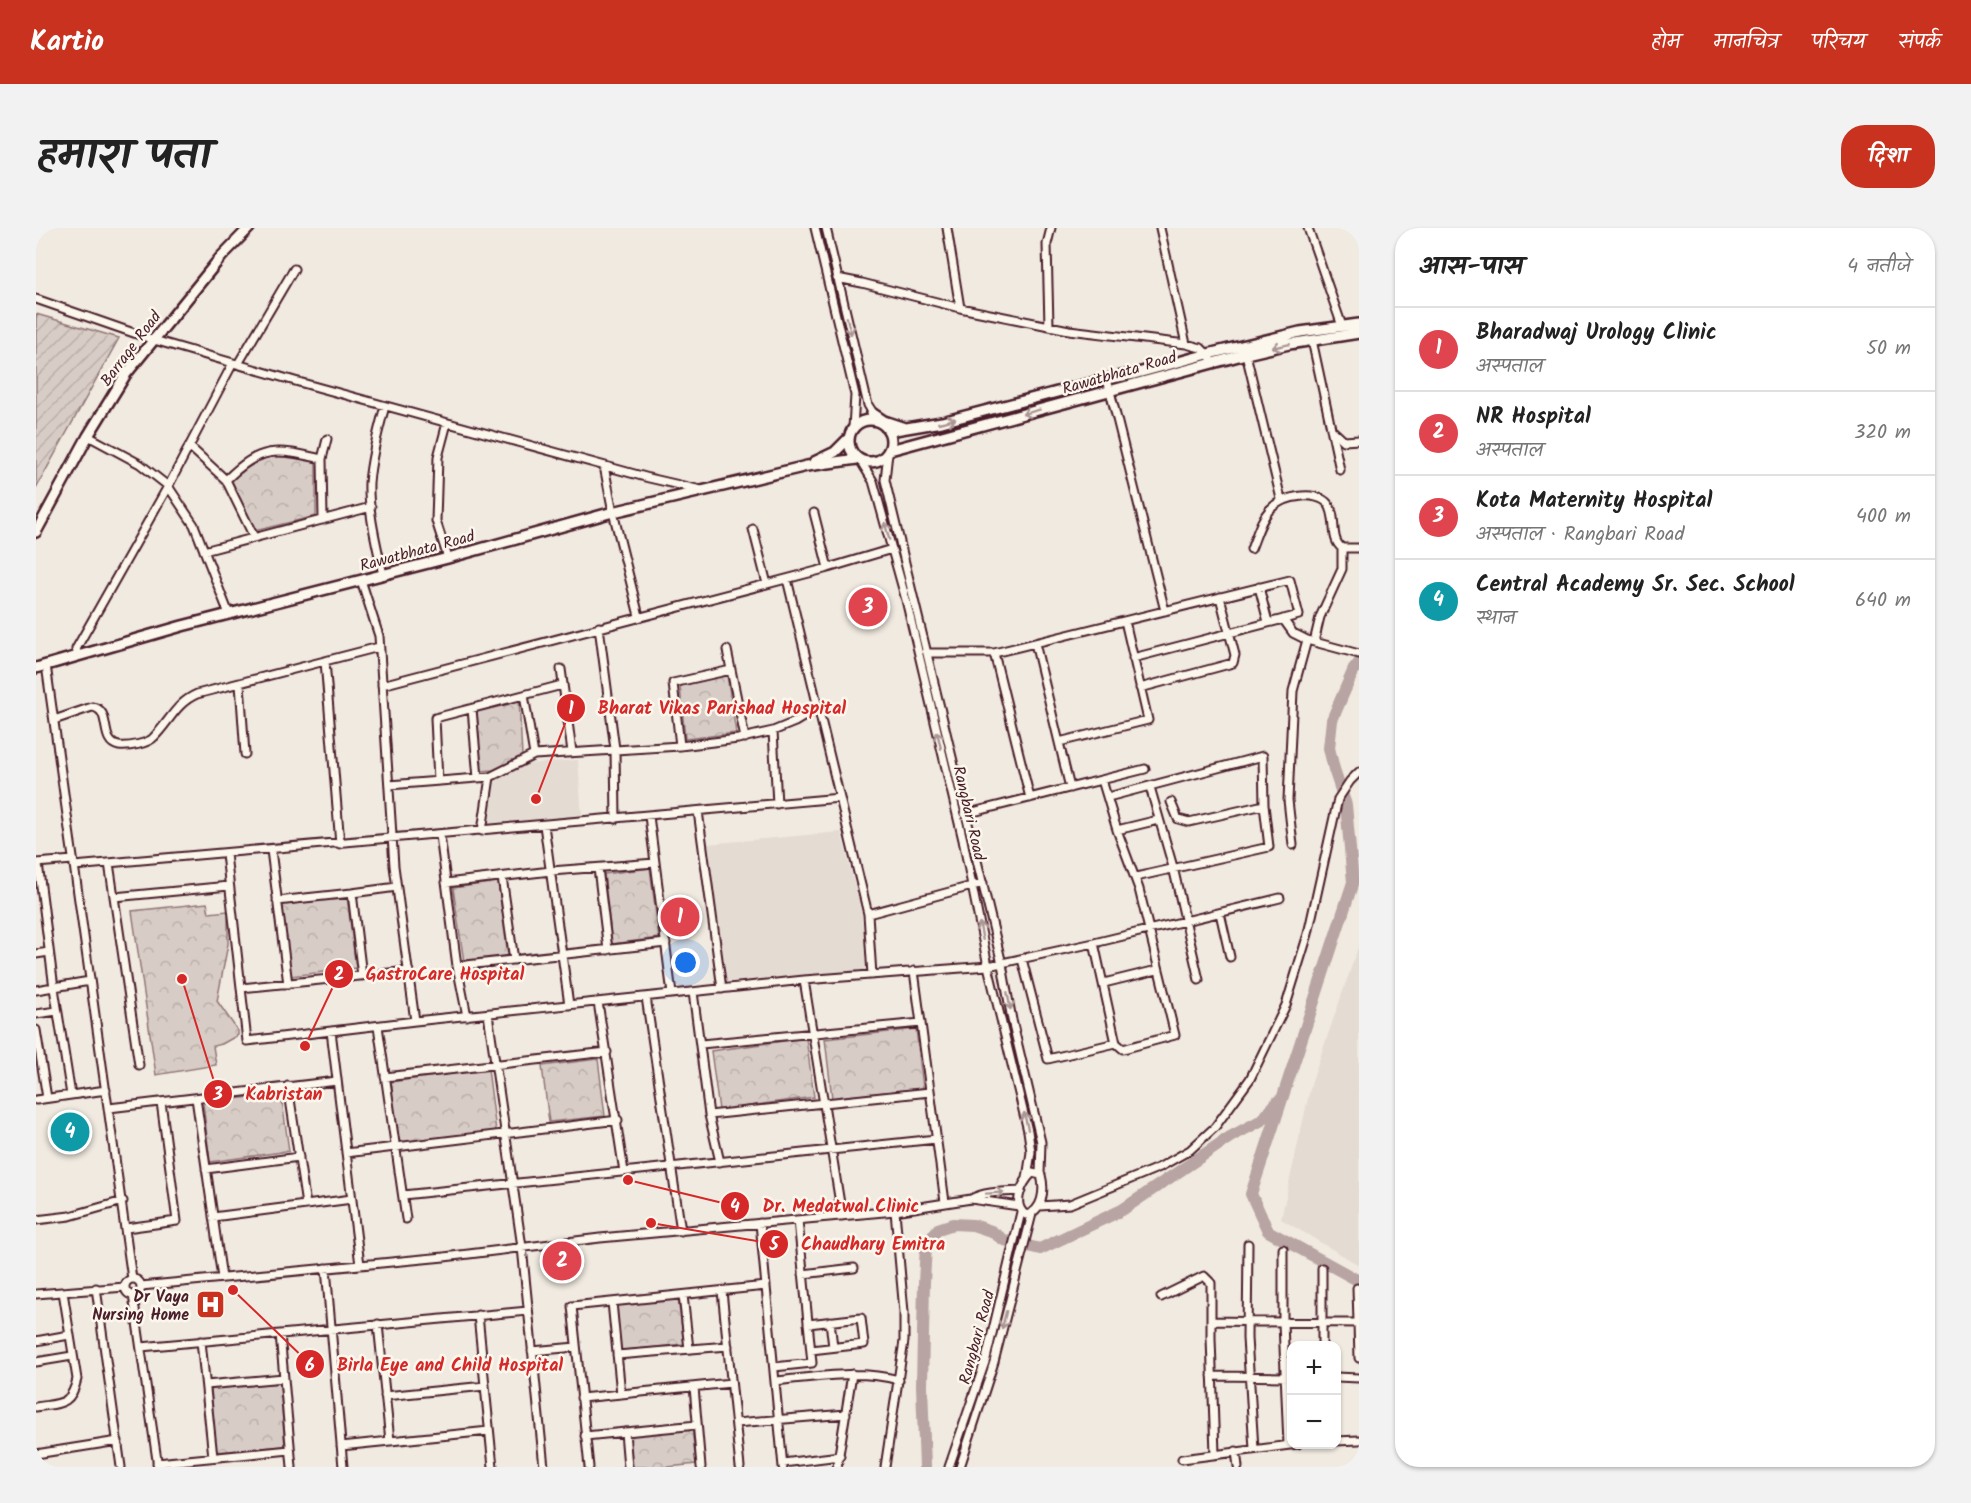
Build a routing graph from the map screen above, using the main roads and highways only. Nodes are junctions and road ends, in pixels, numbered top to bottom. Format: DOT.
graph roads {
  1 [pos="249,228"];
  2 [pos="1359,324"];
  3 [pos="1359,333"];
  4 [pos="1210,358"];
  5 [pos="872,413"];
  6 [pos="886,428"];
  7 [pos="909,429"];
  8 [pos="849,438"];
  9 [pos="889,452"];
  10 [pos="859,460"];
  11 [pos="807,466"];
  12 [pos="36,532"];
  13 [pos="36,668"];
  1 -- 12 [label="main road, Barrage Road"];
  2 -- 4 [label="main road, Rawatbhata Road"];
  3 -- 4 [label="main road, Rawatbhata Road, one-way"];
  7 -- 4 [label="main road, Rawatbhata Road, one-way"];
  4 -- 9 [label="main road, Rawatbhata Road, one-way"];
  5 -- 7 [label="main road"];
  6 -- 7 [label="main road, Rawatbhata Road"];
  6 -- 8 [label="main road"];
  6 -- 9 [label="main road"];
  8 -- 10 [label="main road"];
  8 -- 11 [label="main road, Rawatbhata Road"];
  9 -- 10 [label="main road"];
  10 -- 11 [label="main road, Rawatbhata Road"];
  11 -- 13 [label="main road, Rawatbhata Road"];
}
